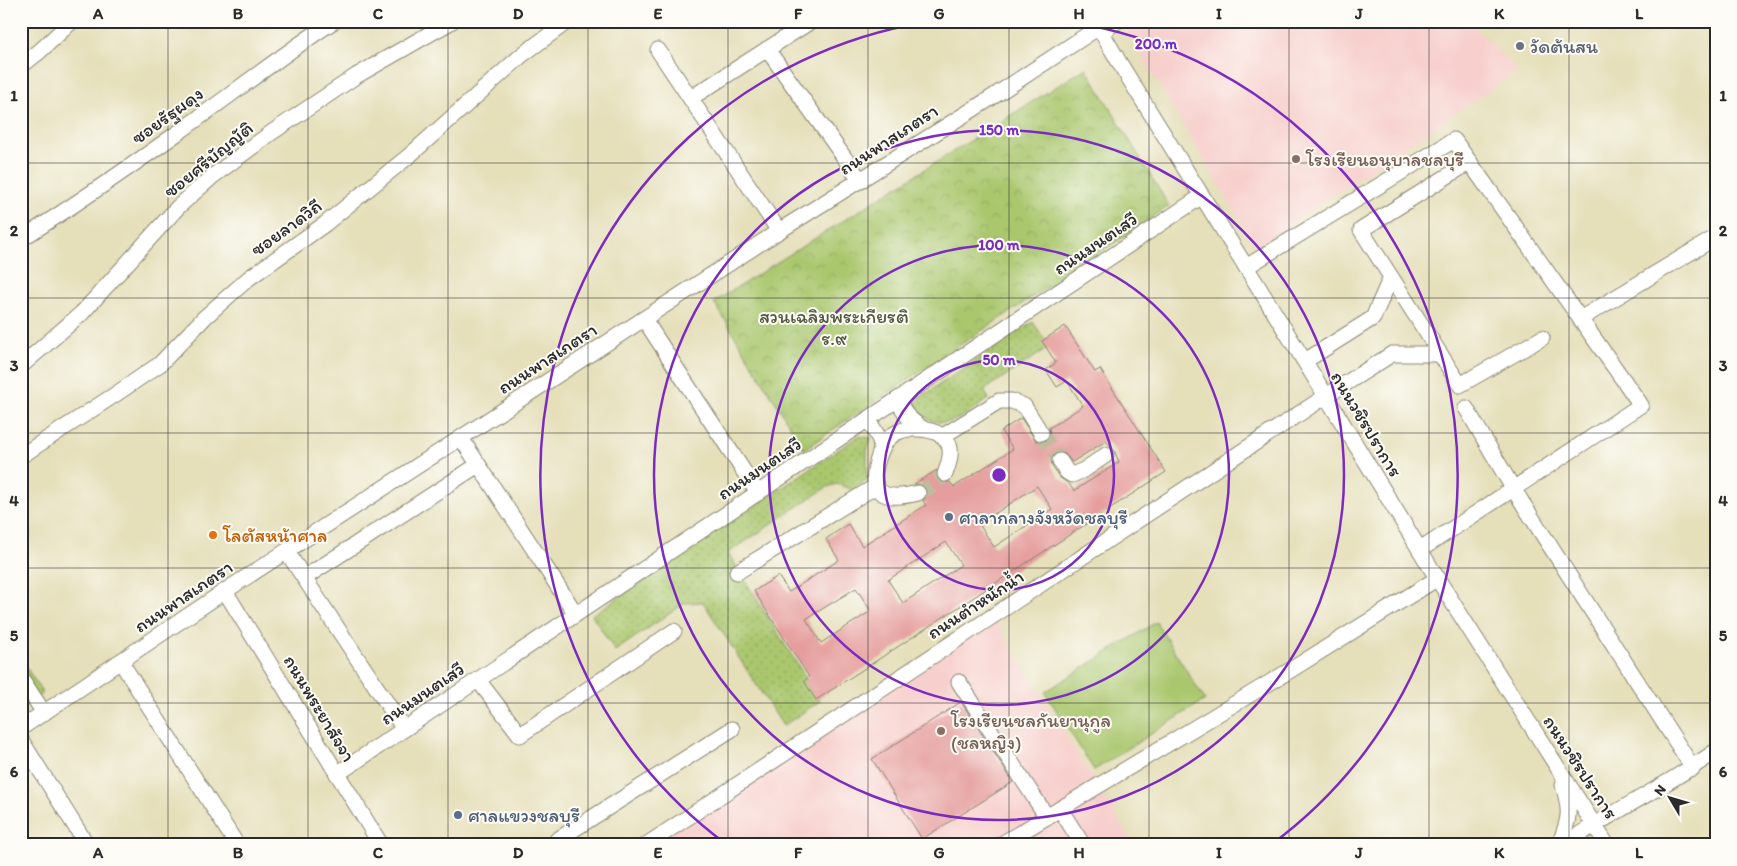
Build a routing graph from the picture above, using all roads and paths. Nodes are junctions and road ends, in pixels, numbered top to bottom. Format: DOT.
graph roads {
  1 [pos="72,21"];
  2 [pos="334,21"];
  3 [pos="452,21"];
  4 [pos="568,21"];
  5 [pos="811,21"];
  6 [pos="1117,21"];
  7 [pos="1099,27"];
  8 [pos="767,49"];
  9 [pos="658,50"];
  10 [pos="21,66"];
  11 [pos="691,98"];
  12 [pos="1470,162"];
  13 [pos="860,181"];
  14 [pos="1202,196"];
  15 [pos="779,231"];
  16 [pos="1716,237"];
  17 [pos="21,239"];
  18 [pos="1246,267"];
  19 [pos="1391,277"];
  20 [pos="644,319"];
  21 [pos="1580,319"];
  22 [pos="1542,338"];
  23 [pos="1440,354"];
  24 [pos="1305,361"];
  25 [pos="21,366"];
  26 [pos="1326,396"];
  27 [pos="896,400"];
  28 [pos="1466,408"];
  29 [pos="868,420"];
  30 [pos="923,429"];
  31 [pos="1041,433"];
  32 [pos="943,436"];
  33 [pos="460,438"];
  34 [pos="881,450"];
  35 [pos="1106,455"];
  36 [pos="21,456"];
  37 [pos="1060,461"];
  38 [pos="478,465"];
  39 [pos="945,474"];
  40 [pos="876,486"];
  41 [pos="1514,490"];
  42 [pos="758,493"];
  43 [pos="918,493"];
  44 [pos="1420,550"];
  45 [pos="286,552"];
  46 [pos="737,572"];
  47 [pos="304,578"];
  48 [pos="1438,578"];
  49 [pos="225,591"];
  50 [pos="576,614"];
  51 [pos="674,631"];
  52 [pos="121,662"];
  53 [pos="21,678"];
  54 [pos="478,680"];
  55 [pos="959,682"];
  56 [pos="44,713"];
  57 [pos="21,728"];
  58 [pos="404,729"];
  59 [pos="732,729"];
  60 [pos="21,740"];
  61 [pos="1716,751"];
  62 [pos="1557,767"];
  63 [pos="1692,768"];
  64 [pos="337,774"];
  65 [pos="1060,809"];
  66 [pos="1047,817"];
  67 [pos="1595,824"];
  68 [pos="87,845"];
  69 [pos="237,845"];
  70 [pos="381,845"];
  71 [pos="554,845"];
  72 [pos="646,845"];
  73 [pos="1000,845"];
  74 [pos="1083,845"];
  75 [pos="1559,845"];
  76 [pos="1563,845"];
  77 [pos="1607,845"];
  1 -- 10 [label="street"];
  2 -- 17 [label="street, ซอยรัฐผดุง"];
  3 -- 25 [label="street, ซอยศรีบัญญัติ"];
  4 -- 36 [label="street, ซอยลาดวิถี"];
  5 -- 8 [label="street"];
  6 -- 7 [label="street, ถนนพาสเภตรา"];
  7 -- 13 [label="street, ถนนพาสเภตรา"];
  7 -- 14 [label="street, ถนนวชิรปราการ"];
  8 -- 11 [label="street"];
  8 -- 13 [label="street"];
  9 -- 11 [label="street"];
  11 -- 15 [label="street"];
  12 -- 18 [label="street"];
  12 -- 19 [label="street"];
  12 -- 21 [label="street"];
  13 -- 15 [label="street, ถนนพาสเภตรา"];
  14 -- 18 [label="street, ถนนวชิรปราการ"];
  14 -- 27 [label="street, ถนนมนตเสวี"];
  15 -- 20 [label="street, ถนนพาสเภตรา"];
  16 -- 21 [label="street"];
  18 -- 24 [label="street, ถนนวชิรปราการ"];
  19 -- 23 [label="street"];
  19 -- 24 [label="street"];
  20 -- 33 [label="street, ถนนพาสเภตรา"];
  20 -- 42 [label="street"];
  21 -- 41 [label="street"];
  22 -- 23 [label="street"];
  23 -- 26 [label="street, ถนนตำหนักน้ำ"];
  24 -- 26 [label="street, ถนนวชิรปราการ"];
  26 -- 44 [label="street, ถนนวชิรปราการ"];
  26 -- 72 [label="street, ถนนตำหนักน้ำ"];
  27 -- 29 [label="street, ถนนมนตเสวี"];
  27 -- 30 [label="street"];
  28 -- 41 [label="street"];
  29 -- 34 [label="street"];
  29 -- 42 [label="street, ถนนมนตเสวี"];
  30 -- 32 [label="street"];
  30 -- 34 [label="street"];
  31 -- 32 [label="street"];
  32 -- 39 [label="street"];
  33 -- 38 [label="street"];
  33 -- 45 [label="street, ถนนพาสเภตรา"];
  34 -- 40 [label="street"];
  35 -- 37 [label="street"];
  38 -- 47 [label="street"];
  38 -- 50 [label="street"];
  40 -- 43 [label="street"];
  40 -- 46 [label="street"];
  41 -- 44 [label="street"];
  41 -- 63 [label="street"];
  42 -- 50 [label="street, ถนนมนตเสวี"];
  44 -- 48 [label="street, ถนนวชิรปราการ"];
  45 -- 47 [label="street"];
  45 -- 49 [label="street, ถนนพาสเภตรา"];
  47 -- 58 [label="street"];
  48 -- 62 [label="street, ถนนวชิรปราการ"];
  48 -- 65 [label="street"];
  49 -- 52 [label="street, ถนนพาสเภตรา"];
  49 -- 64 [label="street, ถนนพระยาสัจจา"];
  50 -- 54 [label="street, ถนนมนตเสวี"];
  51 -- 54 [label="street"];
  52 -- 56 [label="street, ถนนพาสเภตรา"];
  52 -- 69 [label="street"];
  53 -- 56 [label="street"];
  54 -- 58 [label="street, ถนนมนตเสวี"];
  55 -- 66 [label="street"];
  56 -- 57 [label="street, ถนนพาสเภตรา"];
  58 -- 64 [label="street, ถนนมนตเสวี"];
  59 -- 71 [label="street"];
  60 -- 68 [label="street"];
  61 -- 63 [label="street"];
  62 -- 67 [label="street, ถนนวชิรปราการ"];
  62 -- 75 [label="street"];
  63 -- 67 [label="street"];
  64 -- 70 [label="street, ถนนพระยาสัจจา"];
  65 -- 66 [label="street"];
  65 -- 74 [label="street"];
  66 -- 73 [label="street"];
  67 -- 76 [label="street"];
  67 -- 77 [label="street, ถนนวชิรปราการ"];
}
